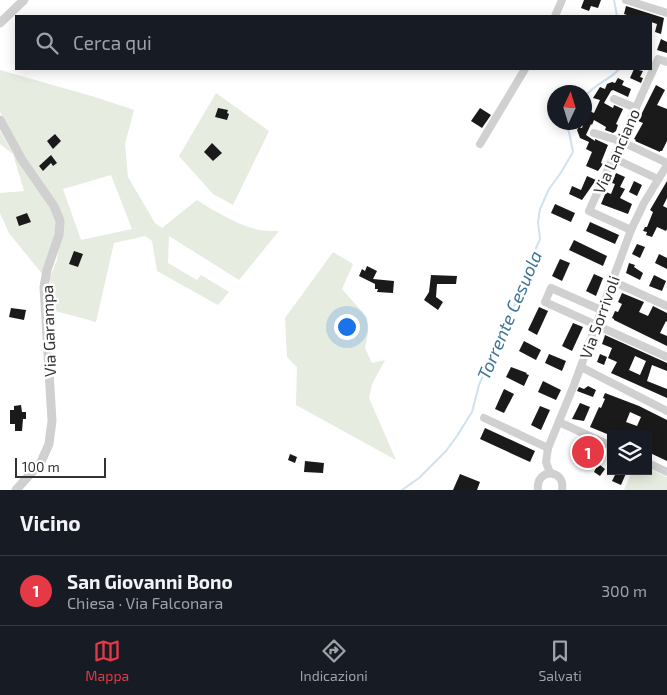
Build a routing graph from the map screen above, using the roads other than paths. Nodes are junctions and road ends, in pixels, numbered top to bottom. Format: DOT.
graph roads {
  1 [pos="24,0"];
  2 [pos="562,0"];
  3 [pos="626,0"];
  4 [pos="667,13"];
  5 [pos="555,15"];
  6 [pos="0,23"];
  7 [pos="667,62"];
  8 [pos="524,70"];
  9 [pos="614,99"];
  10 [pos="636,108"];
  11 [pos="0,120"];
  12 [pos="594,133"];
  13 [pos="620,142"];
  14 [pos="480,144"];
  15 [pos="613,158"];
  16 [pos="667,164"];
  17 [pos="658,179"];
  18 [pos="631,230"];
  19 [pos="612,281"];
  20 [pos="667,306"];
  21 [pos="602,310"];
  22 [pos="596,325"];
  23 [pos="667,357"];
  24 [pos="580,367"];
  25 [pos="667,411"];
  26 [pos="484,418"];
  27 [pos="560,422"];
  28 [pos="607,444"];
  29 [pos="548,448"];
  30 [pos="652,465"];
  31 [pos="667,472"];
  32 [pos="546,474"];
  33 [pos="16,490"];
  34 [pos="538,490"];
  35 [pos="562,490"];
  1 -- 6 [label="street"];
  2 -- 5 [label="street"];
  3 -- 4 [label="street"];
  7 -- 10 [label="street, Via Lanciano"];
  8 -- 14 [label="street"];
  9 -- 10 [label="street"];
  10 -- 13 [label="street, Via Lanciano"];
  11 -- 33 [label="street, Via Garampa"];
  12 -- 13 [label="street"];
  13 -- 15 [label="street, Via Lanciano"];
  13 -- 16 [label="street"];
  15 -- 17 [label="street"];
  15 -- 18 [label="street, Via Lanciano"];
  16 -- 17 [label="street, Via Sorrivoli"];
  17 -- 18 [label="street, Via Sorrivoli"];
  18 -- 19 [label="street, Via Sorrivoli"];
  19 -- 20 [label="street"];
  19 -- 21 [label="street, Via Sorrivoli"];
  21 -- 22 [label="street, Via Sorrivoli"];
  21 -- 22 [label="street"];
  22 -- 23 [label="street"];
  22 -- 24 [label="street, Via Sorrivoli"];
  24 -- 25 [label="street"];
  24 -- 27 [label="street, Via Sorrivoli"];
  26 -- 29 [label="street"];
  27 -- 28 [label="street"];
  27 -- 29 [label="street, Via Sorrivoli"];
  29 -- 32 [label="street, Via Sorrivoli"];
  30 -- 31 [label="street"];
  32 -- 34 [label="street, Via Sorrivoli"];
  32 -- 35 [label="street"];
}
